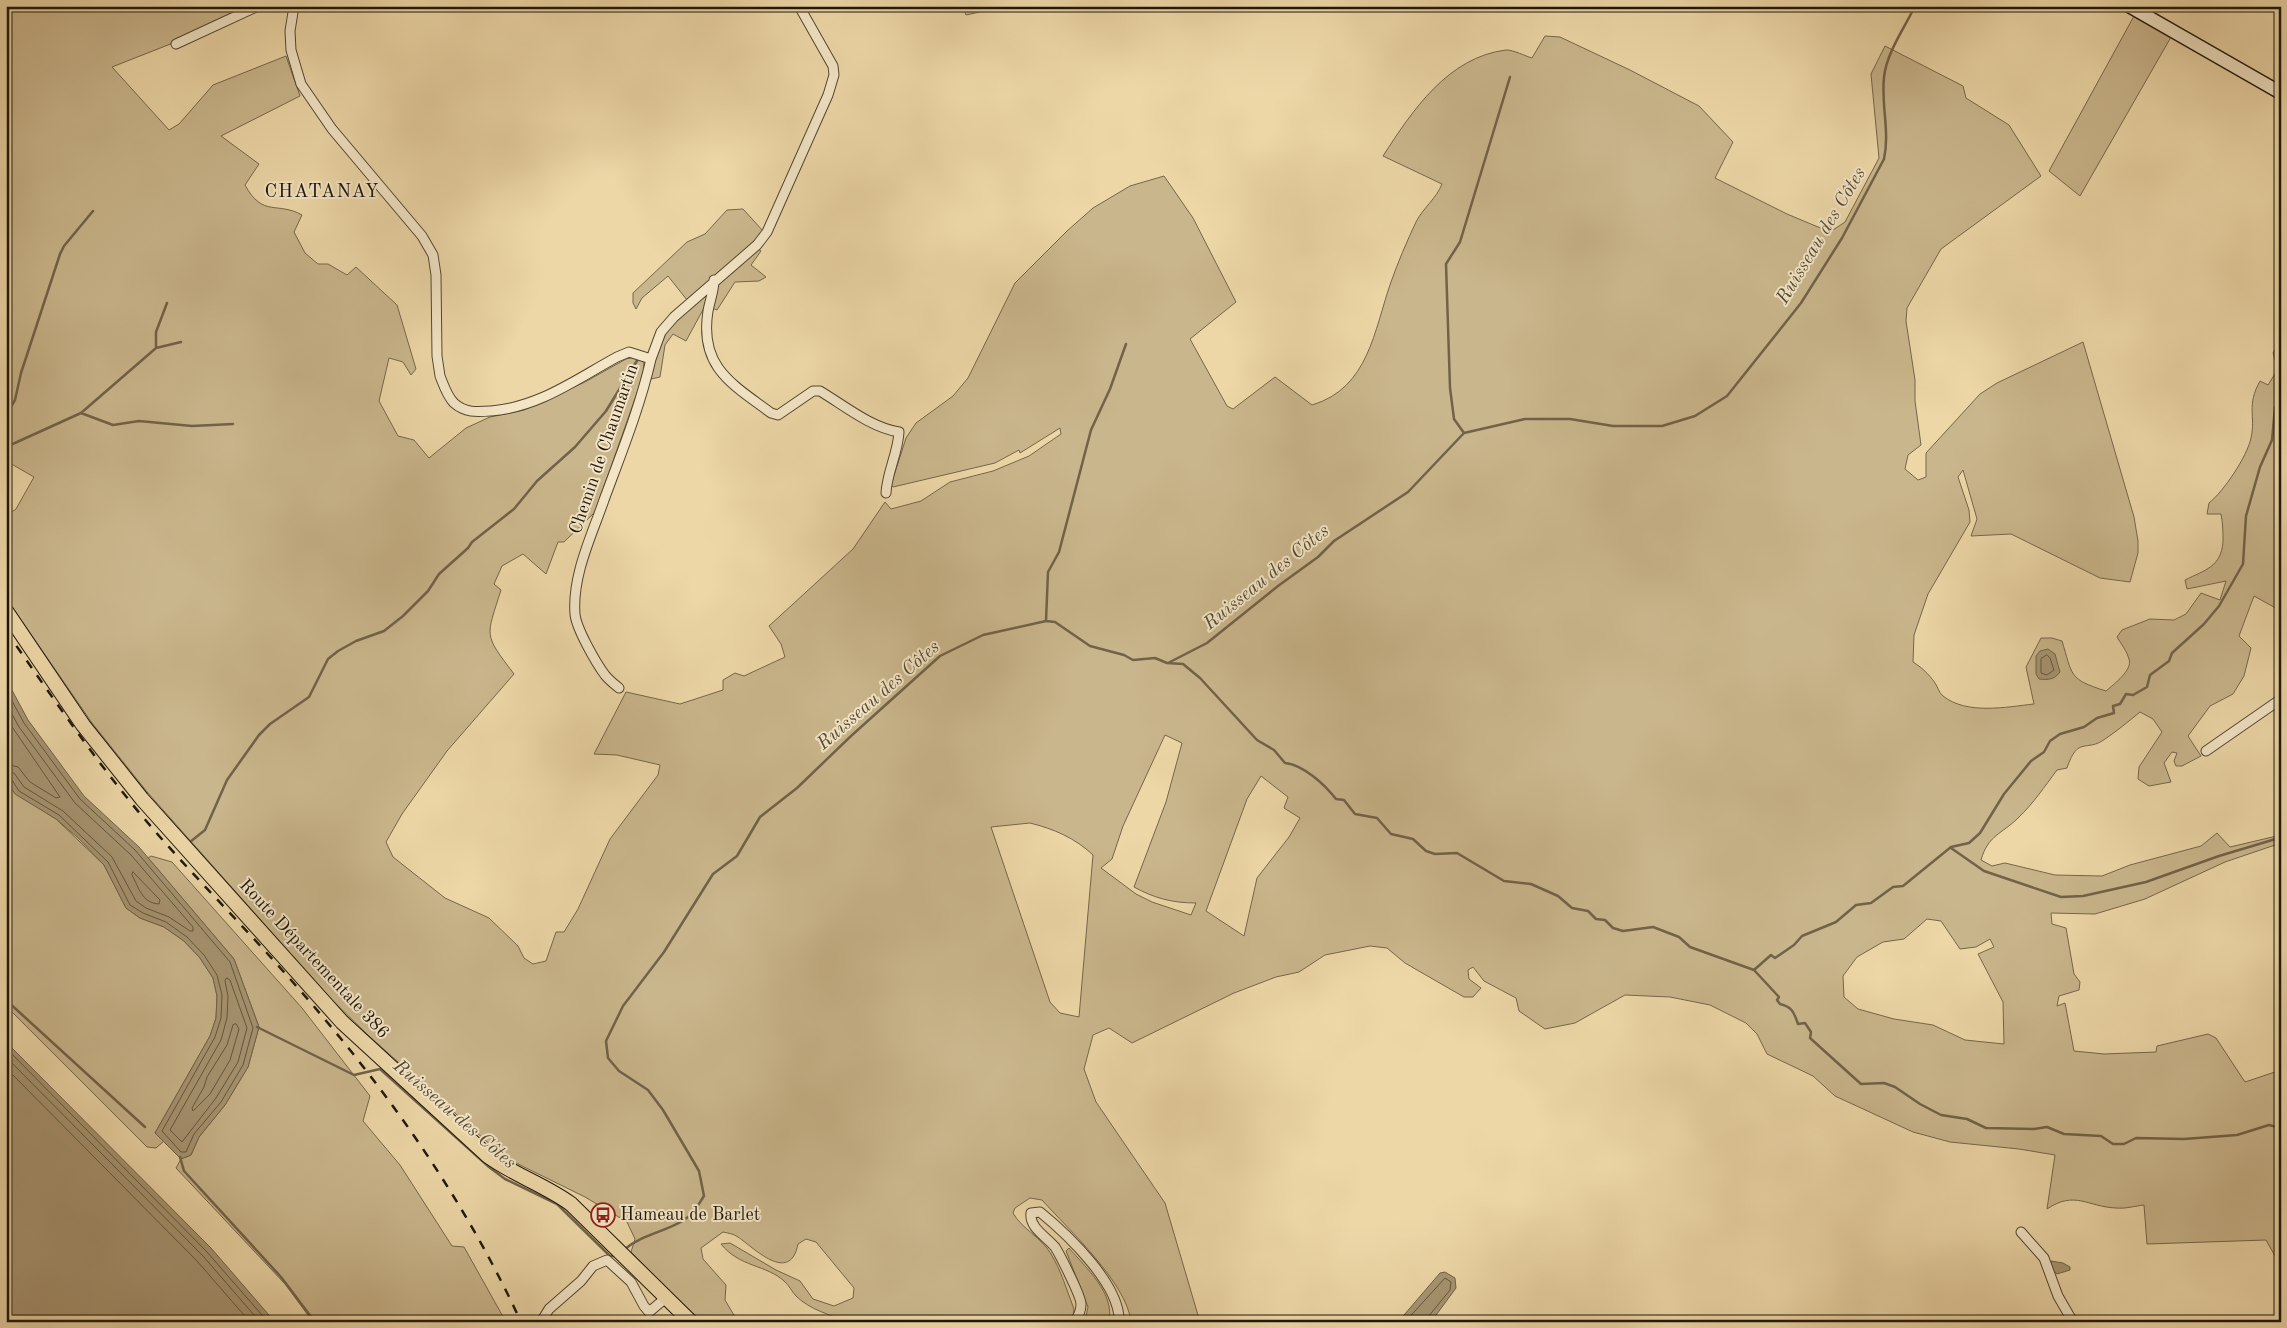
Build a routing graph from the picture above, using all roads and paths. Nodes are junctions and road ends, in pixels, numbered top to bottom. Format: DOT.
graph roads {
  1 [pos="258,6"];
  2 [pos="294,6"];
  3 [pos="799,6"];
  4 [pos="2129,6"];
  5 [pos="176,44"];
  6 [pos="2281,93"];
  7 [pos="714,280"];
  8 [pos="651,359"];
  9 [pos="886,493"];
  10 [pos="6,611"];
  11 [pos="619,688"];
  12 [pos="2281,699"];
  13 [pos="2206,752"];
  14 [pos="2021,1232"];
  15 [pos="666,1297"];
  16 [pos="541,1322"];
  17 [pos="691,1322"];
  18 [pos="1074,1322"];
  19 [pos="1119,1322"];
  20 [pos="2073,1322"];
  1 -- 5 [label="street"];
  2 -- 8 [label="street, Chemin de Chaumartin"];
  3 -- 7 [label="street"];
  4 -- 6 [label="main road"];
  7 -- 8 [label="street"];
  7 -- 9 [label="street"];
  8 -- 11 [label="street, Chemin de Chaumartin"];
  10 -- 15 [label="main road, Route Départementale 386"];
  12 -- 13 [label="street"];
  14 -- 20 [label="street"];
  15 -- 16 [label="street"];
  15 -- 17 [label="main road, Route Départementale 386"];
  18 -- 19 [label="street"];
}
